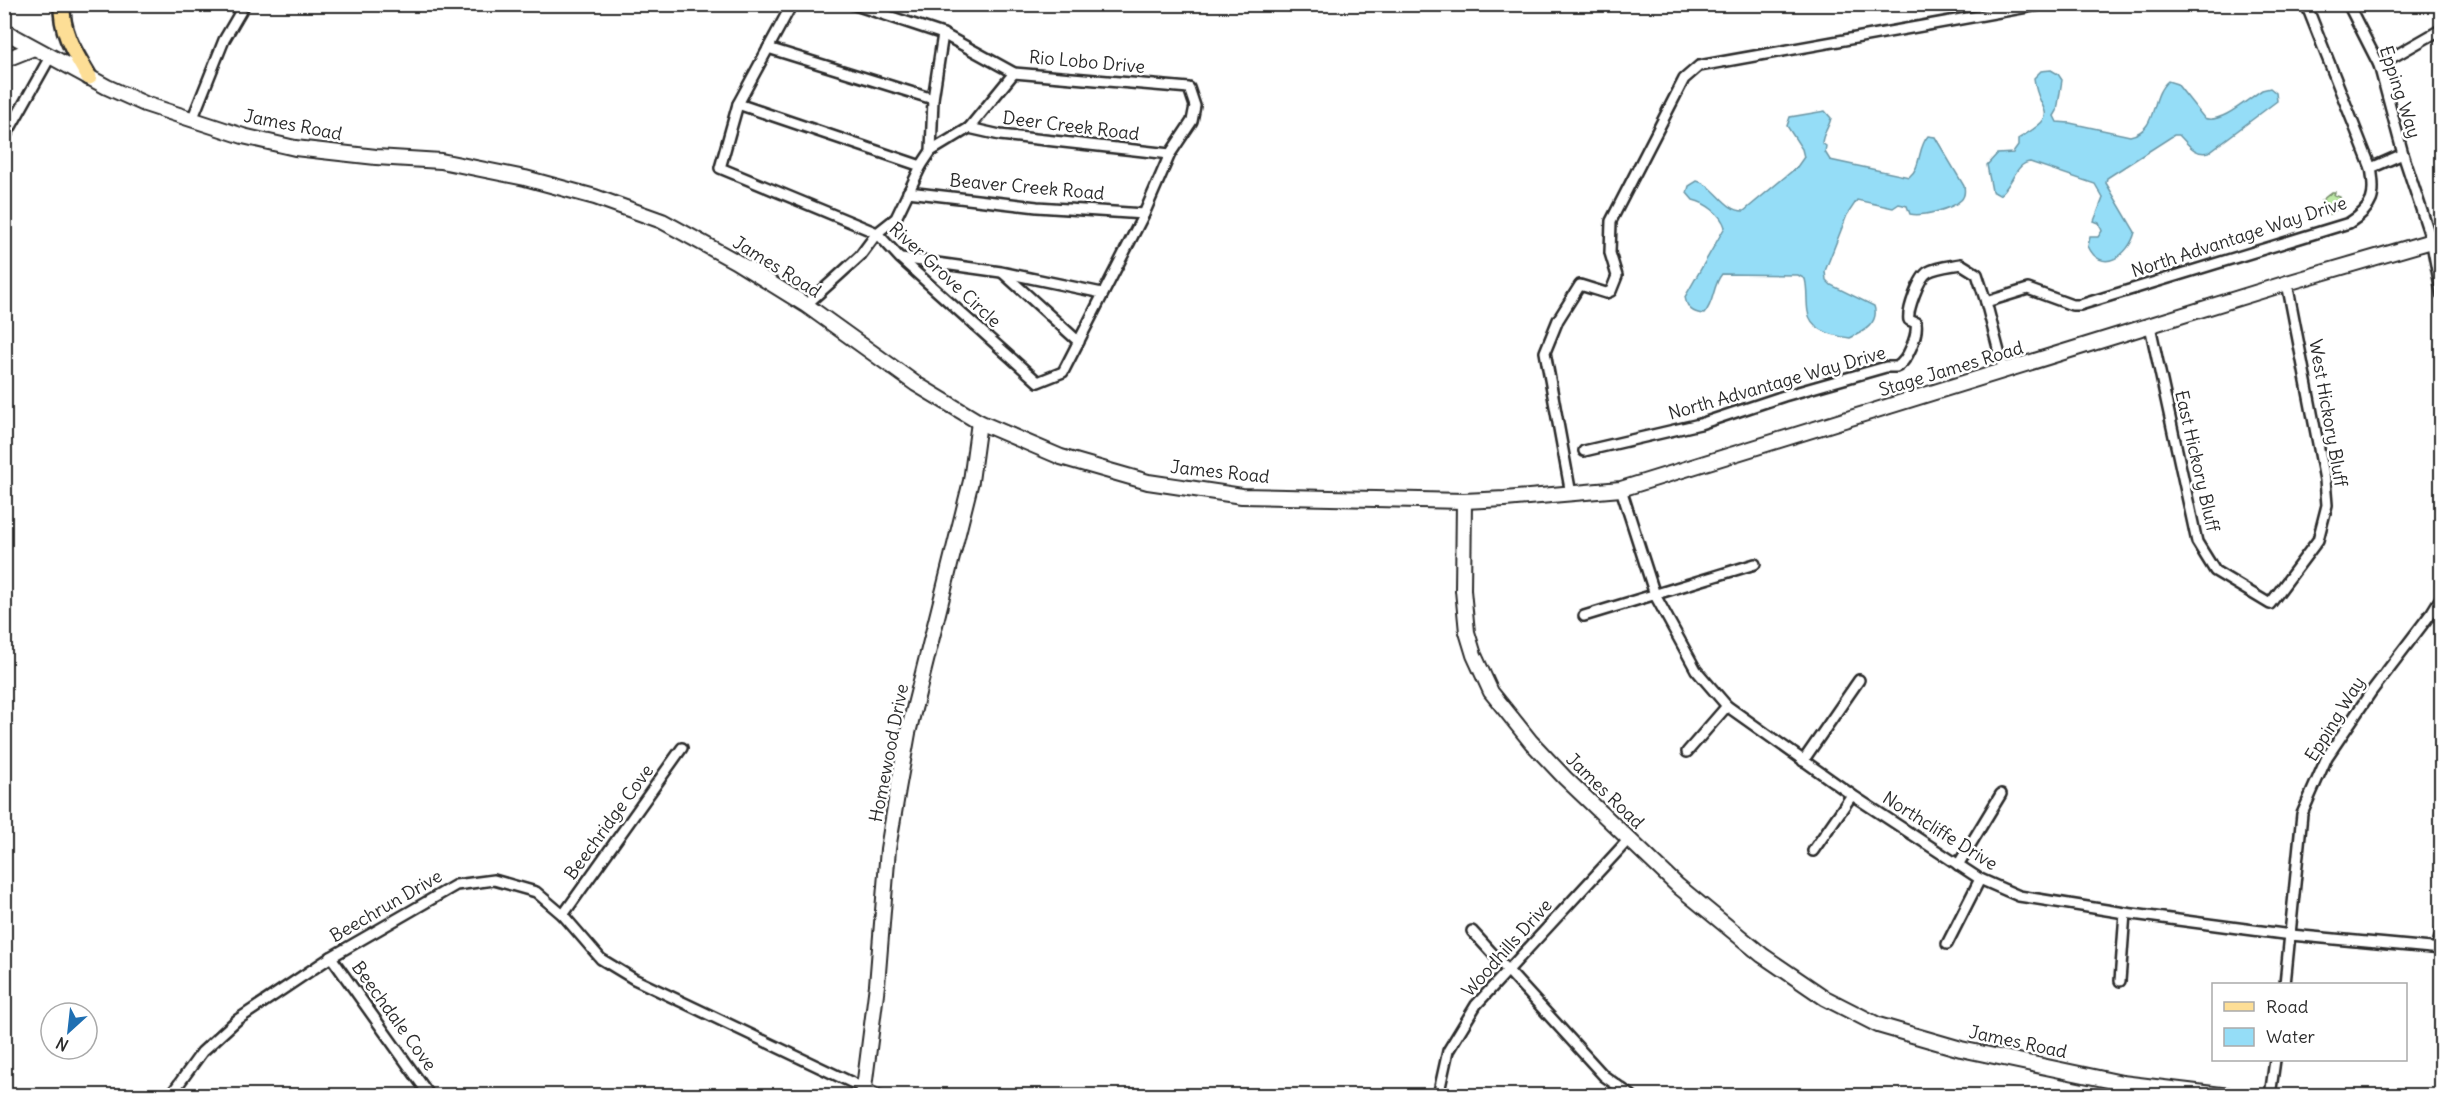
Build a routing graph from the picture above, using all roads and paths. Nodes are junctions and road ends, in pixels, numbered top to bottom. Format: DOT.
graph roads {
  1 [pos="62,4"];
  2 [pos="245,4"];
  3 [pos="792,4"];
  4 [pos="852,4"];
  5 [pos="2045,4"];
  6 [pos="2306,4"];
  7 [pos="2348,4"];
  8 [pos="2442,28"];
  9 [pos="4,31"];
  10 [pos="943,34"];
  11 [pos="34,48"];
  12 [pos="768,48"];
  13 [pos="50,57"];
  14 [pos="4,60"];
  15 [pos="2379,65"];
  16 [pos="1014,73"];
  17 [pos="89,77"];
  18 [pos="933,99"];
  19 [pos="738,104"];
  20 [pos="192,120"];
  21 [pos="969,128"];
  22 [pos="4,139"];
  23 [pos="931,151"];
  24 [pos="1170,154"];
  25 [pos="2403,154"];
  26 [pos="921,166"];
  27 [pos="2371,168"];
  28 [pos="908,192"];
  29 [pos="1144,214"];
  30 [pos="877,233"];
  31 [pos="2436,239"];
  32 [pos="900,258"];
  33 [pos="1001,272"];
  34 [pos="2287,283"];
  35 [pos="1102,293"];
  36 [pos="2442,296"];
  37 [pos="1986,302"];
  38 [pos="806,305"];
  39 [pos="2150,326"];
  40 [pos="1079,342"];
  41 [pos="2004,371"];
  42 [pos="979,422"];
  43 [pos="1584,451"];
  44 [pos="1621,489"];
  45 [pos="1571,494"];
  46 [pos="1464,501"];
  47 [pos="1755,564"];
  48 [pos="1655,595"];
  49 [pos="2442,596"];
  50 [pos="2270,604"];
  51 [pos="1584,616"];
  52 [pos="1859,680"];
  53 [pos="1727,706"];
  54 [pos="682,748"];
  55 [pos="1687,752"];
  56 [pos="1803,761"];
  57 [pos="2001,794"];
  58 [pos="1852,795"];
  59 [pos="1629,839"];
  60 [pos="1813,851"];
  61 [pos="1958,866"];
  62 [pos="1980,879"];
  63 [pos="2125,914"];
  64 [pos="563,915"];
  65 [pos="2442,929"];
  66 [pos="1472,931"];
  67 [pos="2291,935"];
  68 [pos="1947,944"];
  69 [pos="2439,949"];
  70 [pos="331,957"];
  71 [pos="1507,969"];
  72 [pos="2121,981"];
  73 [pos="2285,983"];
  74 [pos="2275,1061"];
  75 [pos="864,1091"];
  76 [pos="170,1095"];
  77 [pos="430,1095"];
  78 [pos="880,1095"];
  79 [pos="1438,1095"];
  80 [pos="1632,1095"];
  81 [pos="2230,1095"];
  82 [pos="2270,1095"];
  1 -- 17 [label="main road"];
  2 -- 20 [label="street"];
  3 -- 12 [label="street"];
  4 -- 10 [label="street, Rio Lobo Drive"];
  5 -- 45 [label="street"];
  6 -- 27 [label="street"];
  7 -- 15 [label="street, Epping Way"];
  8 -- 15 [label="street"];
  9 -- 11 [label="main road, James Road"];
  10 -- 16 [label="street, Rio Lobo Drive"];
  10 -- 18 [label="street"];
  11 -- 13 [label="main road, James Road"];
  11 -- 14 [label="main road"];
  12 -- 18 [label="street"];
  12 -- 19 [label="street"];
  13 -- 17 [label="main road, James Road"];
  13 -- 22 [label="street"];
  15 -- 25 [label="street, Epping Way"];
  16 -- 21 [label="street"];
  16 -- 24 [label="street, Rio Lobo Drive"];
  17 -- 20 [label="main road, James Road"];
  18 -- 23 [label="street"];
  19 -- 26 [label="street"];
  19 -- 30 [label="street, River Grove Circle"];
  20 -- 38 [label="main road, James Road"];
  21 -- 23 [label="street"];
  21 -- 24 [label="street, Deer Creek Road"];
  23 -- 26 [label="street"];
  24 -- 29 [label="street"];
  25 -- 27 [label="street"];
  25 -- 31 [label="street, Epping Way"];
  26 -- 28 [label="street"];
  27 -- 37 [label="street, North Advantage Way Drive"];
  28 -- 29 [label="street, Beaver Creek Road"];
  28 -- 30 [label="street"];
  29 -- 35 [label="street"];
  30 -- 32 [label="street, River Grove Circle"];
  30 -- 38 [label="street"];
  31 -- 34 [label="main road, Stage James Road"];
  31 -- 36 [label="street, Epping Way"];
  32 -- 33 [label="street"];
  32 -- 40 [label="street, River Grove Circle"];
  33 -- 35 [label="street"];
  33 -- 40 [label="street"];
  34 -- 39 [label="main road, Stage James Road"];
  34 -- 50 [label="street, West Hickory Bluff"];
  35 -- 40 [label="street"];
  37 -- 41 [label="street, North Advantage Way Drive"];
  37 -- 43 [label="street, North Advantage Way Drive"];
  38 -- 42 [label="main road, James Road"];
  39 -- 41 [label="main road, Stage James Road"];
  39 -- 50 [label="street, East Hickory Bluff"];
  41 -- 44 [label="main road, Stage James Road"];
  42 -- 46 [label="main road, James Road"];
  42 -- 75 [label="main road, Homewood Drive"];
  44 -- 45 [label="main road, Stage James Road"];
  44 -- 48 [label="street, Northcliffe Drive"];
  45 -- 46 [label="main road, Stage James Road"];
  46 -- 59 [label="main road, James Road"];
  47 -- 48 [label="street"];
  48 -- 51 [label="street"];
  48 -- 53 [label="street, Northcliffe Drive"];
  49 -- 67 [label="street, Epping Way"];
  52 -- 56 [label="street"];
  53 -- 55 [label="street"];
  53 -- 56 [label="street, Northcliffe Drive"];
  54 -- 64 [label="street, Beechridge Cove"];
  56 -- 58 [label="street, Northcliffe Drive"];
  57 -- 61 [label="street"];
  58 -- 60 [label="street"];
  58 -- 61 [label="street, Northcliffe Drive"];
  59 -- 71 [label="street, Woodhills Drive"];
  59 -- 81 [label="main road, James Road"];
  61 -- 62 [label="street, Northcliffe Drive"];
  62 -- 63 [label="street, Northcliffe Drive"];
  62 -- 68 [label="street"];
  63 -- 67 [label="street, Northcliffe Drive"];
  63 -- 72 [label="street"];
  64 -- 70 [label="street, Beechrun Drive"];
  64 -- 75 [label="street, Beechrun Drive"];
  65 -- 69 [label="street"];
  66 -- 71 [label="street"];
  67 -- 69 [label="street, Northcliffe Drive"];
  67 -- 73 [label="street, Epping Way"];
  70 -- 76 [label="street, Beechrun Drive"];
  70 -- 77 [label="street, Beechdale Cove"];
  71 -- 79 [label="street, Woodhills Drive"];
  71 -- 80 [label="street"];
  74 -- 82 [label="street"];
  75 -- 78 [label="street, Beechrun Drive"];
}
